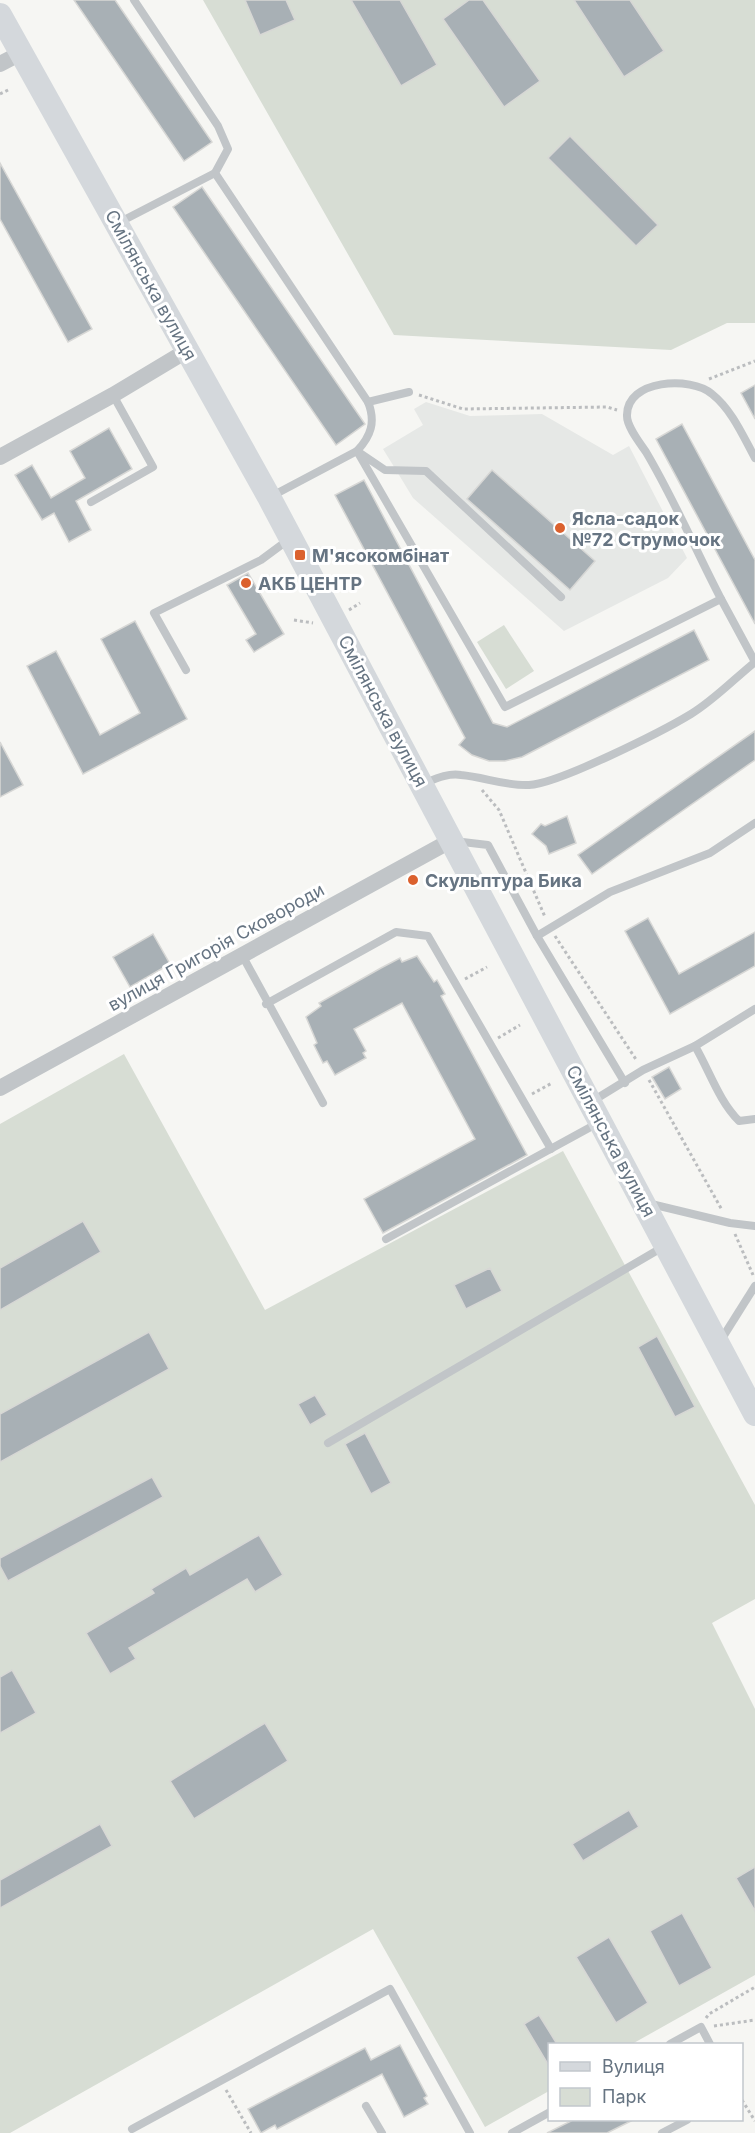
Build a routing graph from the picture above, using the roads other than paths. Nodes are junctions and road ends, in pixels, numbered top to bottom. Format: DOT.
graph roads {
  1 [pos="134,0"];
  2 [pos="0,15"];
  3 [pos="21,53"];
  4 [pos="0,64"];
  5 [pos="215,173"];
  6 [pos="117,224"];
  7 [pos="188,350"];
  8 [pos="409,392"];
  9 [pos="112,396"];
  10 [pos="368,402"];
  11 [pos="357,451"];
  12 [pos="0,457"];
  13 [pos="755,458"];
  14 [pos="269,497"];
  15 [pos="91,502"];
  16 [pos="291,538"];
  17 [pos="561,597"];
  18 [pos="721,599"];
  19 [pos="186,670"];
  20 [pos="421,784"];
  21 [pos="755,823"];
  22 [pos="452,840"];
  23 [pos="537,936"];
  24 [pos="242,955"];
  25 [pos="266,1004"];
  26 [pos="755,1010"];
  27 [pos="695,1046"];
  28 [pos="625,1083"];
  29 [pos="0,1088"];
  30 [pos="323,1103"];
  31 [pos="596,1112"];
  32 [pos="755,1119"];
  33 [pos="551,1149"];
  34 [pos="644,1202"];
  35 [pos="755,1226"];
  36 [pos="386,1239"];
  37 [pos="666,1245"];
  38 [pos="755,1286"];
  39 [pos="719,1343"];
  40 [pos="755,1414"];
  41 [pos="328,1443"];
  42 [pos="672,2043"];
  43 [pos="709,2043"];
  44 [pos="366,2106"];
  45 [pos="548,2113"];
  46 [pos="685,2121"];
  47 [pos="132,2129"];
  48 [pos="382,2133"];
  49 [pos="470,2133"];
  50 [pos="512,2133"];
  51 [pos="662,2133"];
  1 -- 5 [label="lane"];
  2 -- 3 [label="main road, Смілянська вулиця"];
  3 -- 4 [label="street"];
  3 -- 6 [label="main road, Смілянська вулиця"];
  5 -- 6 [label="lane"];
  5 -- 10 [label="lane"];
  6 -- 7 [label="main road, Смілянська вулиця"];
  7 -- 9 [label="street"];
  7 -- 14 [label="main road, Смілянська вулиця"];
  8 -- 10 [label="lane"];
  9 -- 12 [label="street"];
  9 -- 15 [label="lane"];
  10 -- 11 [label="lane"];
  11 -- 14 [label="lane"];
  11 -- 17 [label="lane"];
  11 -- 18 [label="lane"];
  13 -- 18 [label="lane"];
  14 -- 16 [label="main road, Смілянська вулиця"];
  16 -- 19 [label="lane"];
  16 -- 20 [label="main road, Смілянська вулиця"];
  18 -- 20 [label="lane"];
  20 -- 22 [label="main road, Смілянська вулиця"];
  21 -- 23 [label="lane"];
  22 -- 23 [label="lane"];
  22 -- 24 [label="street, вулиця Григорія Сковороди"];
  22 -- 31 [label="main road, Смілянська вулиця"];
  23 -- 28 [label="lane"];
  24 -- 25 [label="lane"];
  24 -- 29 [label="street, вулиця Григорія Сковороди"];
  25 -- 30 [label="lane"];
  25 -- 33 [label="lane"];
  26 -- 27 [label="lane"];
  27 -- 28 [label="lane"];
  27 -- 32 [label="lane"];
  28 -- 31 [label="lane"];
  31 -- 33 [label="lane"];
  31 -- 34 [label="main road, Смілянська вулиця"];
  33 -- 36 [label="lane"];
  34 -- 35 [label="lane"];
  34 -- 37 [label="main road, Смілянська вулиця"];
  37 -- 39 [label="main road, Смілянська вулиця"];
  37 -- 41 [label="lane"];
  38 -- 39 [label="lane"];
  39 -- 40 [label="main road, Смілянська вулиця"];
  42 -- 43 [label="lane"];
  44 -- 48 [label="lane"];
  45 -- 50 [label="lane"];
  46 -- 51 [label="lane"];
  47 -- 49 [label="lane"];
}
